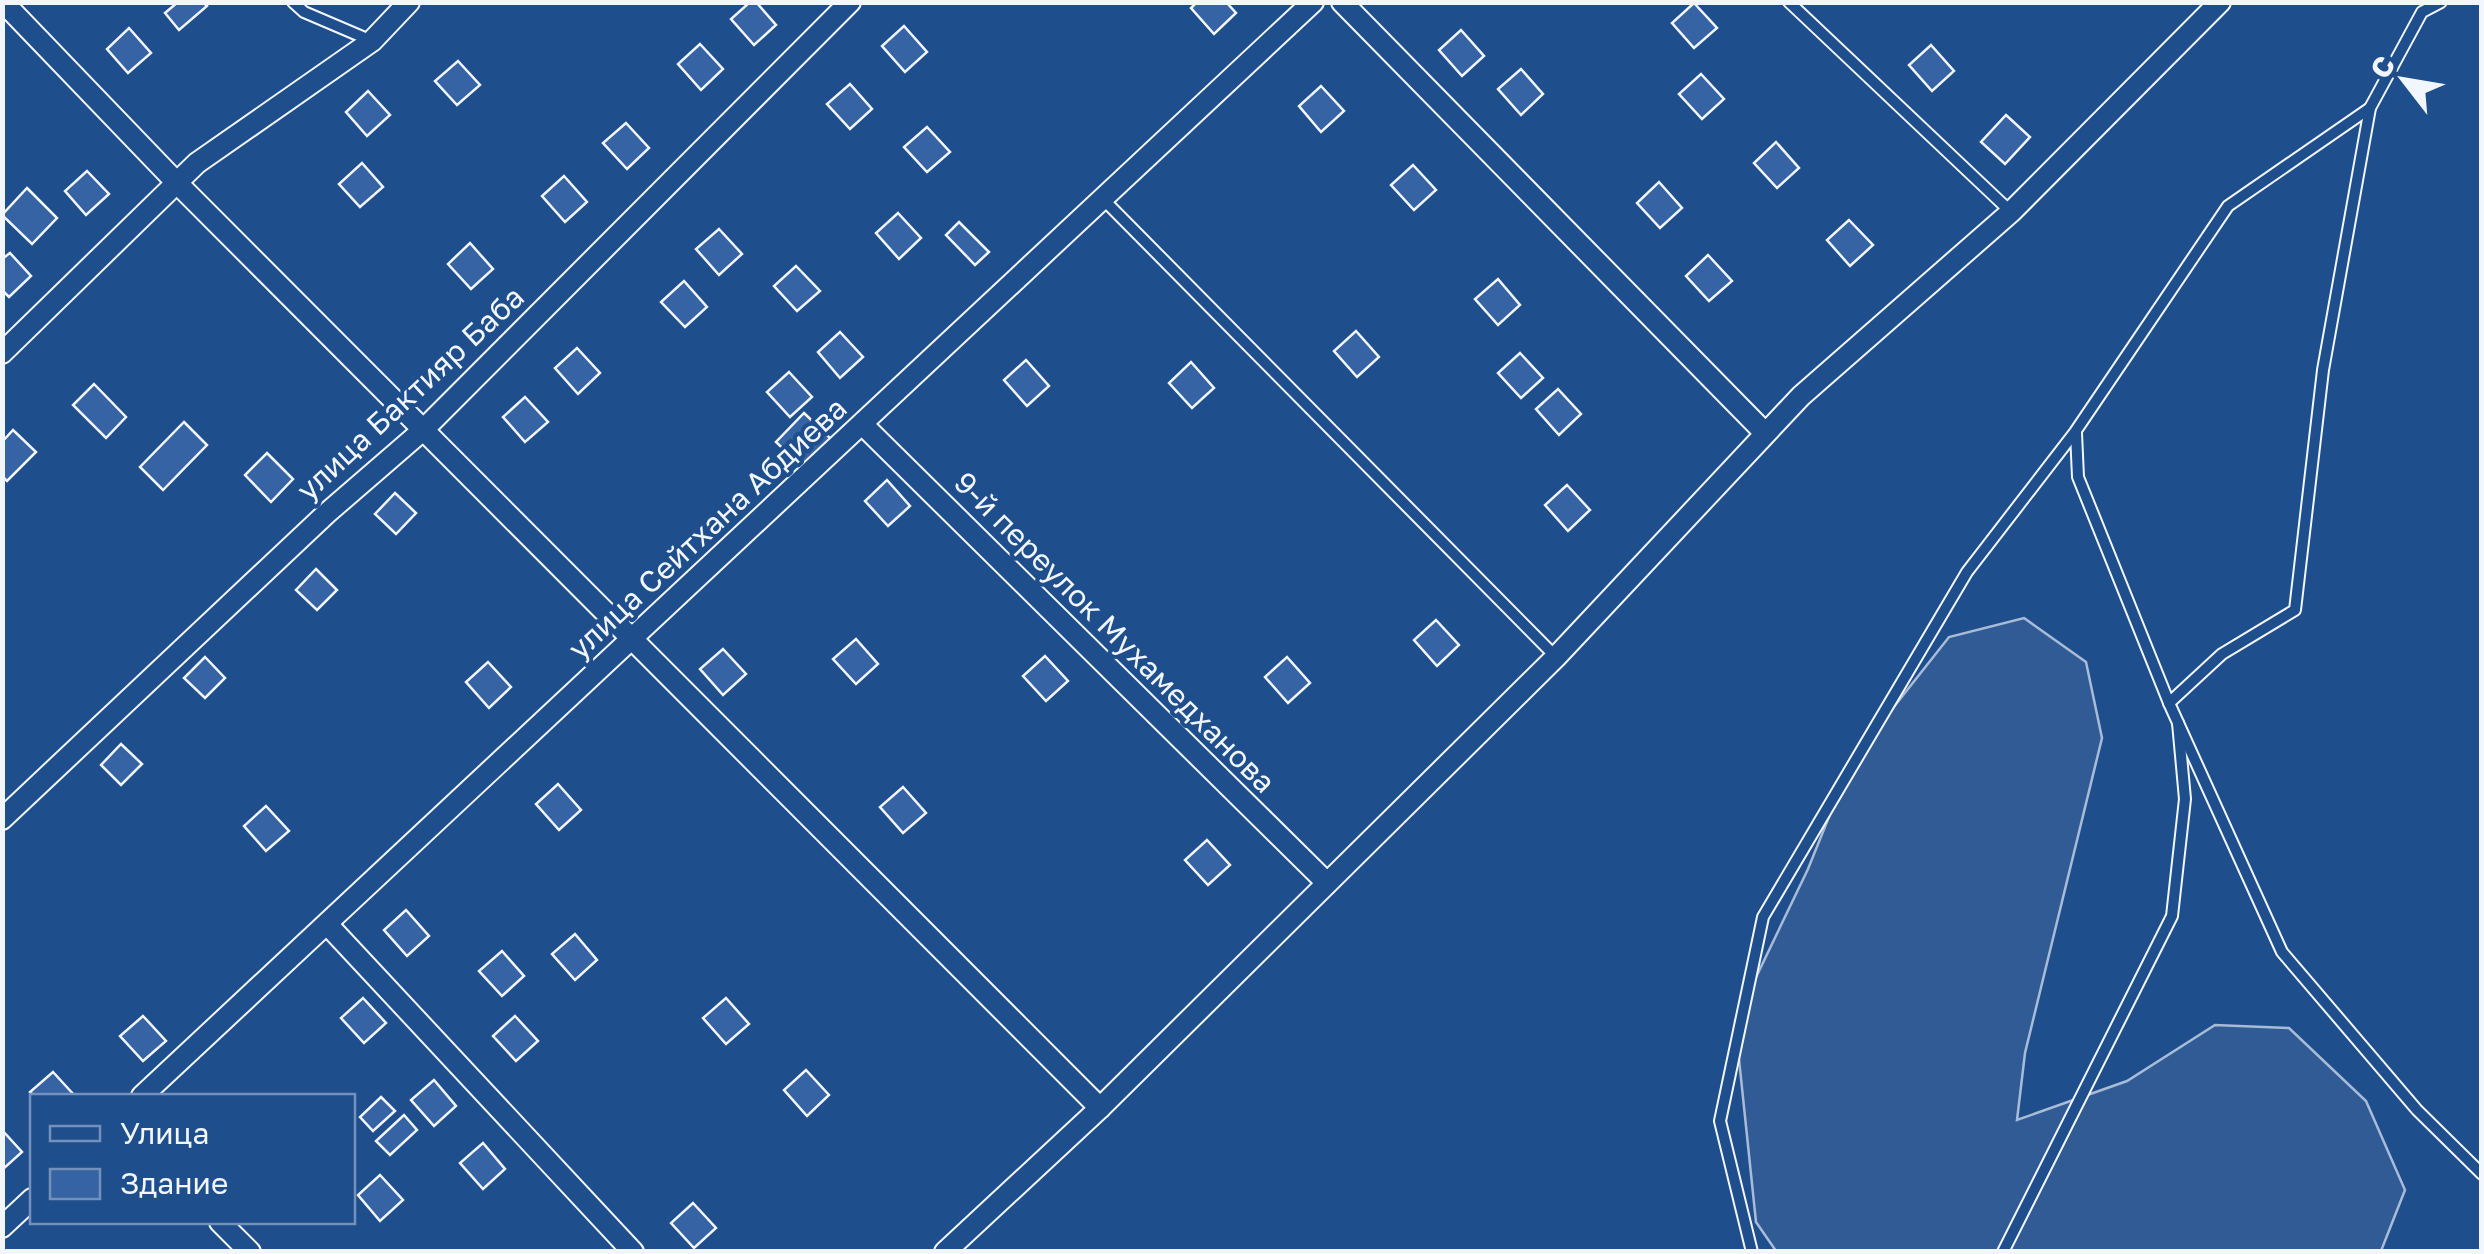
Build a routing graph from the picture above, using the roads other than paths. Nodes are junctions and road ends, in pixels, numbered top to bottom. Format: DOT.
graph roads {
  1 [pos="3,2"];
  2 [pos="293,2"];
  3 [pos="409,2"];
  4 [pos="850,2"];
  5 [pos="1313,2"];
  6 [pos="1342,2"];
  7 [pos="1789,2"];
  8 [pos="2220,2"];
  9 [pos="2441,2"];
  10 [pos="372,41"];
  11 [pos="2370,108"];
  12 [pos="177,183"];
  13 [pos="1102,199"];
  14 [pos="2012,212"];
  15 [pos="2,353"];
  16 [pos="862,424"];
  17 [pos="423,430"];
  18 [pos="2076,432"];
  19 [pos="1765,434"];
  20 [pos="632,639"];
  21 [pos="1556,657"];
  22 [pos="2169,702"];
  23 [pos="2178,722"];
  24 [pos="2,819"];
  25 [pos="1327,883"];
  26 [pos="327,924"];
  27 [pos="144,1094"];
  28 [pos="1100,1108"];
  29 [pos="2482,1174"];
  30 [pos="30,1201"];
  31 [pos="222,1224"];
  32 [pos="2,1227"];
  33 [pos="250,1252"];
  34 [pos="633,1252"];
  35 [pos="945,1252"];
  36 [pos="1752,1252"];
  37 [pos="2004,1252"];
  1 -- 12 [label="street"];
  2 -- 10 [label="lane"];
  3 -- 10 [label="street"];
  4 -- 17 [label="street, улица Бактияр Баба"];
  5 -- 13 [label="street, улица Сейтхана Абдиева"];
  6 -- 19 [label="street"];
  7 -- 14 [label="lane"];
  8 -- 14 [label="street"];
  9 -- 11 [label="lane"];
  10 -- 12 [label="street"];
  11 -- 18 [label="lane"];
  11 -- 22 [label="lane"];
  12 -- 15 [label="street"];
  12 -- 17 [label="street"];
  13 -- 16 [label="street, улица Сейтхана Абдиева"];
  13 -- 21 [label="lane"];
  14 -- 19 [label="street"];
  16 -- 20 [label="street, улица Сейтхана Абдиева"];
  16 -- 25 [label="street, 9-й переулок Мухамедханова"];
  17 -- 20 [label="street"];
  17 -- 24 [label="street, улица Бактияр Баба"];
  18 -- 22 [label="lane"];
  18 -- 36 [label="lane"];
  19 -- 21 [label="street"];
  20 -- 26 [label="street, улица Сейтхана Абдиева"];
  20 -- 28 [label="street"];
  21 -- 25 [label="street"];
  22 -- 23 [label="lane"];
  23 -- 29 [label="lane"];
  23 -- 37 [label="lane"];
  25 -- 28 [label="street"];
  26 -- 27 [label="street, улица Сейтхана Абдиева"];
  26 -- 34 [label="street"];
  28 -- 35 [label="street"];
  30 -- 32 [label="street"];
  31 -- 33 [label="street"];
}
